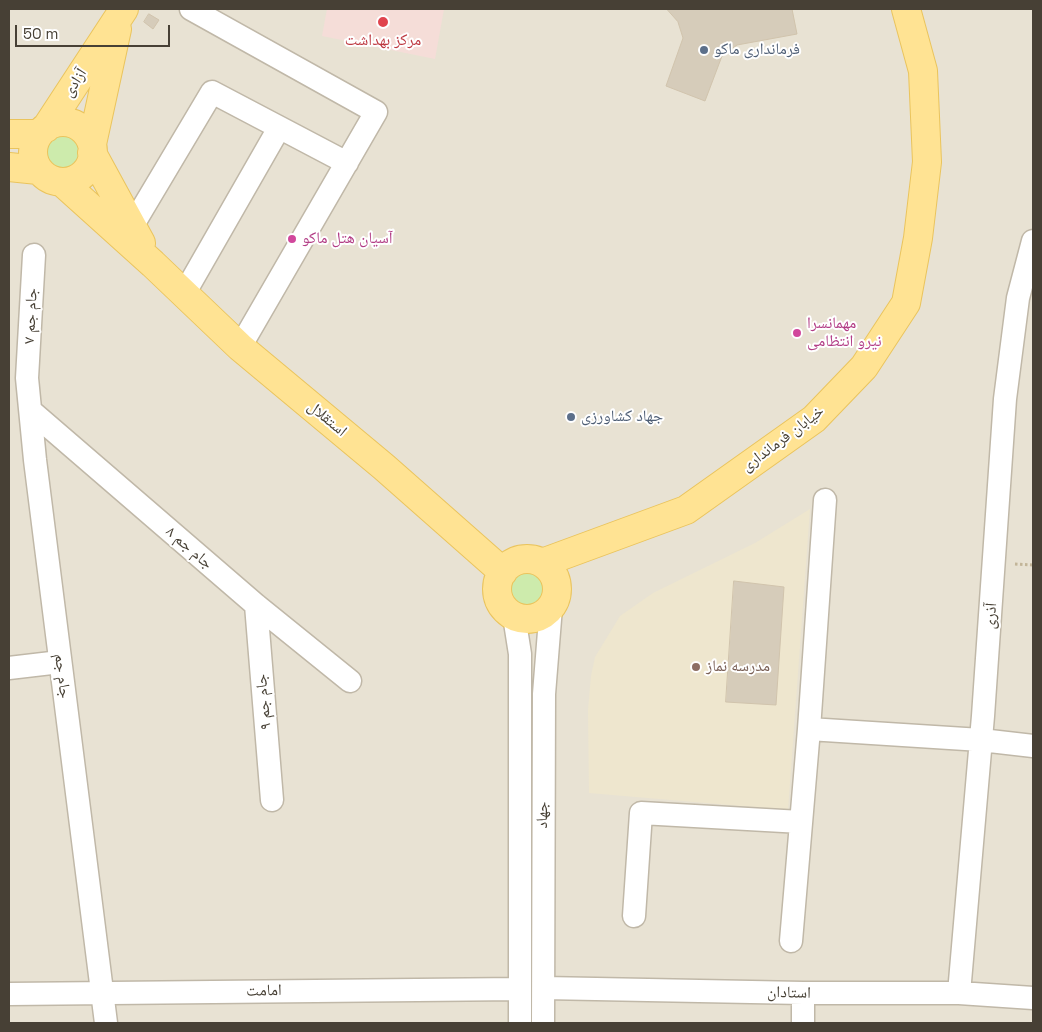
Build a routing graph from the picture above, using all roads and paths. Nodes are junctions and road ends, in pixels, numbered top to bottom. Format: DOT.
graph roads {
  1 [pos="190,9"];
  2 [pos="906,9"];
  3 [pos="122,11"];
  4 [pos="279,128"];
  5 [pos="42,131"];
  6 [pos="9,134"];
  7 [pos="92,149"];
  8 [pos="347,163"];
  9 [pos="9,167"];
  10 [pos="38,170"];
  11 [pos="62,182"];
  12 [pos="131,228"];
  13 [pos="1033,241"];
  14 [pos="34,255"];
  15 [pos="153,264"];
  16 [pos="184,294"];
  17 [pos="1026,298"];
  18 [pos="240,348"];
  19 [pos="18,377"];
  20 [pos="31,411"];
  21 [pos="825,500"];
  22 [pos="542,563"];
  23 [pos="503,572"];
  24 [pos="256,605"];
  25 [pos="551,607"];
  26 [pos="514,616"];
  27 [pos="60,662"];
  28 [pos="9,668"];
  29 [pos="350,681"];
  30 [pos="809,729"];
  31 [pos="981,740"];
  32 [pos="1033,746"];
  33 [pos="272,800"];
  34 [pos="801,822"];
  35 [pos="634,916"];
  36 [pos="791,941"];
  37 [pos="520,988"];
  38 [pos="544,988"];
  39 [pos="102,993"];
  40 [pos="803,993"];
  41 [pos="959,993"];
  42 [pos="9,994"];
  43 [pos="1033,998"];
  44 [pos="106,1023"];
  45 [pos="520,1023"];
  46 [pos="544,1023"];
  47 [pos="803,1023"];
  1 -- 8 [label="street"];
  2 -- 22 [label="main road, خیابان فرمانداری"];
  3 -- 5 [label="main road, آزادی"];
  3 -- 7 [label="main road, آزادی"];
  4 -- 8 [label="street"];
  4 -- 12 [label="street"];
  4 -- 16 [label="street"];
  5 -- 6 [label="main road"];
  5 -- 7 [label="main road"];
  5 -- 10 [label="main road"];
  7 -- 11 [label="main road"];
  7 -- 12 [label="main road, استقلال"];
  8 -- 18 [label="street"];
  9 -- 10 [label="main road"];
  10 -- 11 [label="main road"];
  11 -- 15 [label="main road, استقلال"];
  12 -- 15 [label="main road, استقلال"];
  13 -- 17 [label="street, آذری"];
  14 -- 19 [label="street, جام جم ۷"];
  15 -- 16 [label="main road, استقلال"];
  16 -- 18 [label="main road, استقلال"];
  17 -- 31 [label="street, آذری"];
  18 -- 23 [label="main road, استقلال"];
  19 -- 20 [label="street, جام جم"];
  20 -- 24 [label="street, جام جم ۸"];
  20 -- 27 [label="street, جام جم"];
  21 -- 30 [label="street"];
  22 -- 23 [label="main road"];
  22 -- 25 [label="main road"];
  23 -- 26 [label="main road"];
  24 -- 29 [label="street, جام جم ۸"];
  24 -- 33 [label="street, جام جم ۹"];
  25 -- 26 [label="main road"];
  25 -- 38 [label="street, جهاد"];
  26 -- 37 [label="street, جهاد"];
  27 -- 28 [label="street"];
  27 -- 39 [label="street, جام جم"];
  30 -- 31 [label="street"];
  30 -- 34 [label="street"];
  31 -- 32 [label="street"];
  31 -- 41 [label="street, آذری"];
  34 -- 35 [label="street"];
  34 -- 36 [label="street"];
  37 -- 39 [label="street, امامت"];
  37 -- 45 [label="street, جهاد"];
  38 -- 40 [label="street, استادان"];
  38 -- 46 [label="street, جهاد"];
  39 -- 42 [label="street, امامت"];
  39 -- 44 [label="street, جام جم"];
  40 -- 41 [label="street, استادان"];
  40 -- 47 [label="street"];
  41 -- 43 [label="street, استادان"];
}
